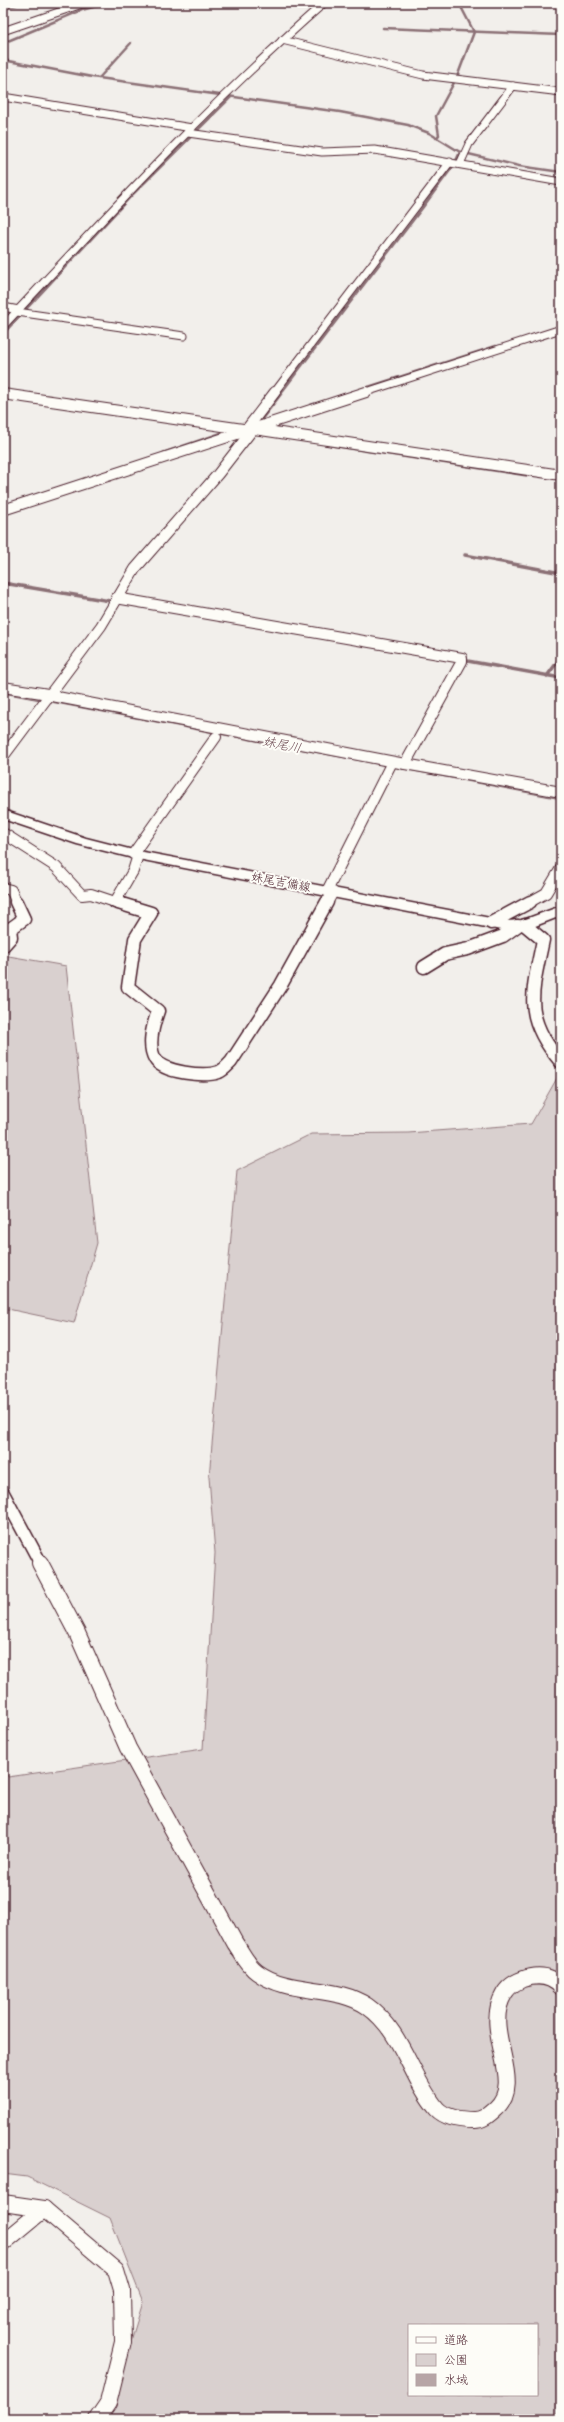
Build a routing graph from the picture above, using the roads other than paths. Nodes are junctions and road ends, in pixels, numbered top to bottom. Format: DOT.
graph roads {
  1 [pos="85,3"];
  2 [pos="324,3"];
  3 [pos="3,31"];
  4 [pos="282,40"];
  5 [pos="513,86"];
  6 [pos="561,92"];
  7 [pos="3,97"];
  8 [pos="191,132"];
  9 [pos="455,163"];
  10 [pos="561,182"];
  11 [pos="3,307"];
  12 [pos="20,312"];
  13 [pos="3,326"];
  14 [pos="561,329"];
  15 [pos="184,336"];
  16 [pos="3,394"];
  17 [pos="250,429"];
  18 [pos="561,474"];
  19 [pos="3,510"];
  20 [pos="115,600"];
  21 [pos="3,687"];
  22 [pos="46,697"];
  23 [pos="216,737"];
  24 [pos="3,756"];
  25 [pos="391,764"];
  26 [pos="405,764"];
  27 [pos="561,792"];
  28 [pos="3,814"];
  29 [pos="3,833"];
  30 [pos="135,855"];
  31 [pos="561,868"];
  32 [pos="3,888"];
  33 [pos="330,891"];
  34 [pos="116,902"];
  35 [pos="561,911"];
  36 [pos="491,923"];
  37 [pos="521,925"];
  38 [pos="3,946"];
  39 [pos="424,967"];
  40 [pos="561,1062"];
  41 [pos="3,1493"];
  42 [pos="561,1987"];
  43 [pos="3,2203"];
  44 [pos="44,2209"];
  45 [pos="3,2243"];
  46 [pos="97,2419"];
  1 -- 3 [label="street"];
  2 -- 4 [label="street"];
  4 -- 5 [label="street"];
  4 -- 8 [label="street"];
  5 -- 6 [label="street"];
  5 -- 9 [label="street"];
  7 -- 8 [label="street"];
  8 -- 9 [label="street"];
  8 -- 12 [label="street"];
  9 -- 10 [label="street"];
  9 -- 17 [label="street"];
  11 -- 12 [label="street"];
  12 -- 13 [label="street"];
  12 -- 15 [label="street"];
  14 -- 17 [label="street"];
  16 -- 17 [label="street"];
  17 -- 18 [label="street"];
  17 -- 19 [label="street"];
  17 -- 20 [label="street"];
  20 -- 22 [label="street"];
  20 -- 26 [label="street"];
  21 -- 22 [label="street"];
  22 -- 24 [label="street"];
  22 -- 25 [label="street"];
  23 -- 30 [label="street"];
  25 -- 26 [label="street"];
  25 -- 33 [label="street"];
  26 -- 27 [label="street"];
  28 -- 30 [label="main road, 妹尾吉備線"];
  29 -- 34 [label="street"];
  30 -- 33 [label="main road, 妹尾吉備線"];
  30 -- 34 [label="street"];
  31 -- 36 [label="street"];
  32 -- 38 [label="street"];
  33 -- 34 [label="street"];
  33 -- 36 [label="main road, 妹尾吉備線"];
  35 -- 37 [label="main road, 妹尾吉備線"];
  36 -- 37 [label="main road, 妹尾吉備線"];
  37 -- 39 [label="street"];
  37 -- 40 [label="street"];
  41 -- 42 [label="street"];
  43 -- 44 [label="street"];
  44 -- 45 [label="street"];
  44 -- 46 [label="street"];
}
